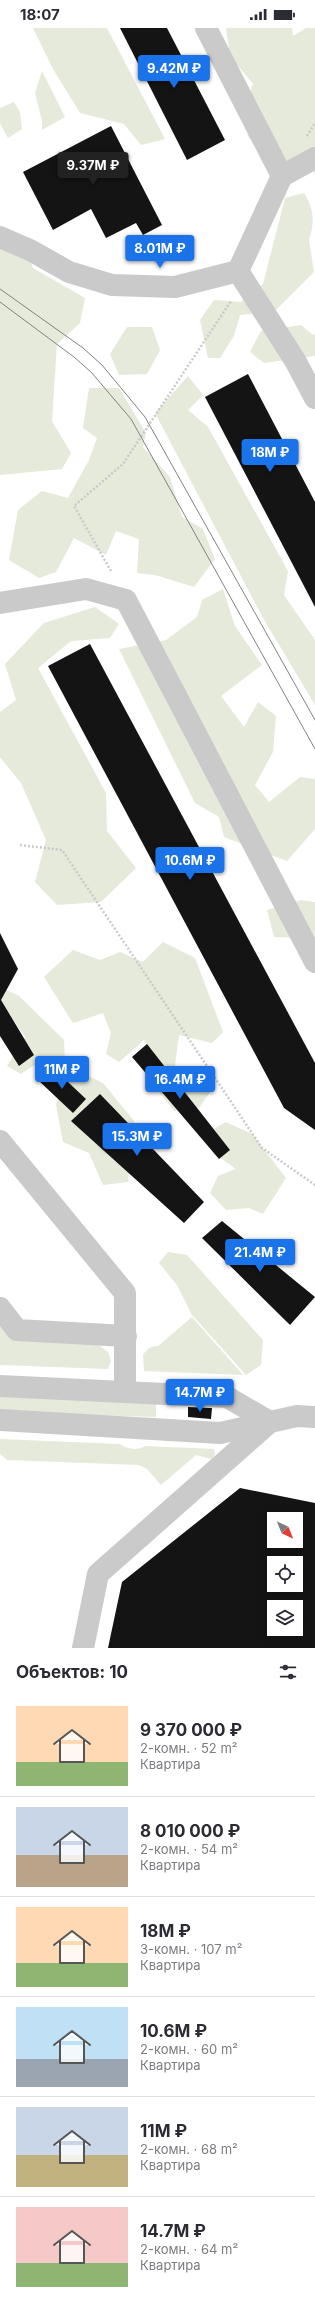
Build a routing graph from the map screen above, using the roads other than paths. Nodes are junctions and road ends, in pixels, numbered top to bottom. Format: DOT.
graph roads {
  1 [pos="206,28"];
  2 [pos="315,158"];
  3 [pos="282,176"];
  4 [pos="0,237"];
  5 [pos="241,276"];
  6 [pos="315,398"];
  7 [pos="0,603"];
  8 [pos="315,962"];
  9 [pos="0,1141"];
  10 [pos="0,1308"];
  11 [pos="126,1336"];
  12 [pos="0,1386"];
  13 [pos="125,1391"];
  14 [pos="315,1417"];
  15 [pos="0,1420"];
  16 [pos="270,1422"];
  17 [pos="83,1648"];
  1 -- 3 [label="street"];
  2 -- 3 [label="street"];
  3 -- 5 [label="street"];
  4 -- 5 [label="street"];
  5 -- 6 [label="street"];
  7 -- 8 [label="street"];
  9 -- 11 [label="street"];
  10 -- 11 [label="street"];
  11 -- 13 [label="street"];
  12 -- 13 [label="street"];
  13 -- 16 [label="street"];
  14 -- 16 [label="street"];
  15 -- 16 [label="street"];
  16 -- 17 [label="street"];
}
